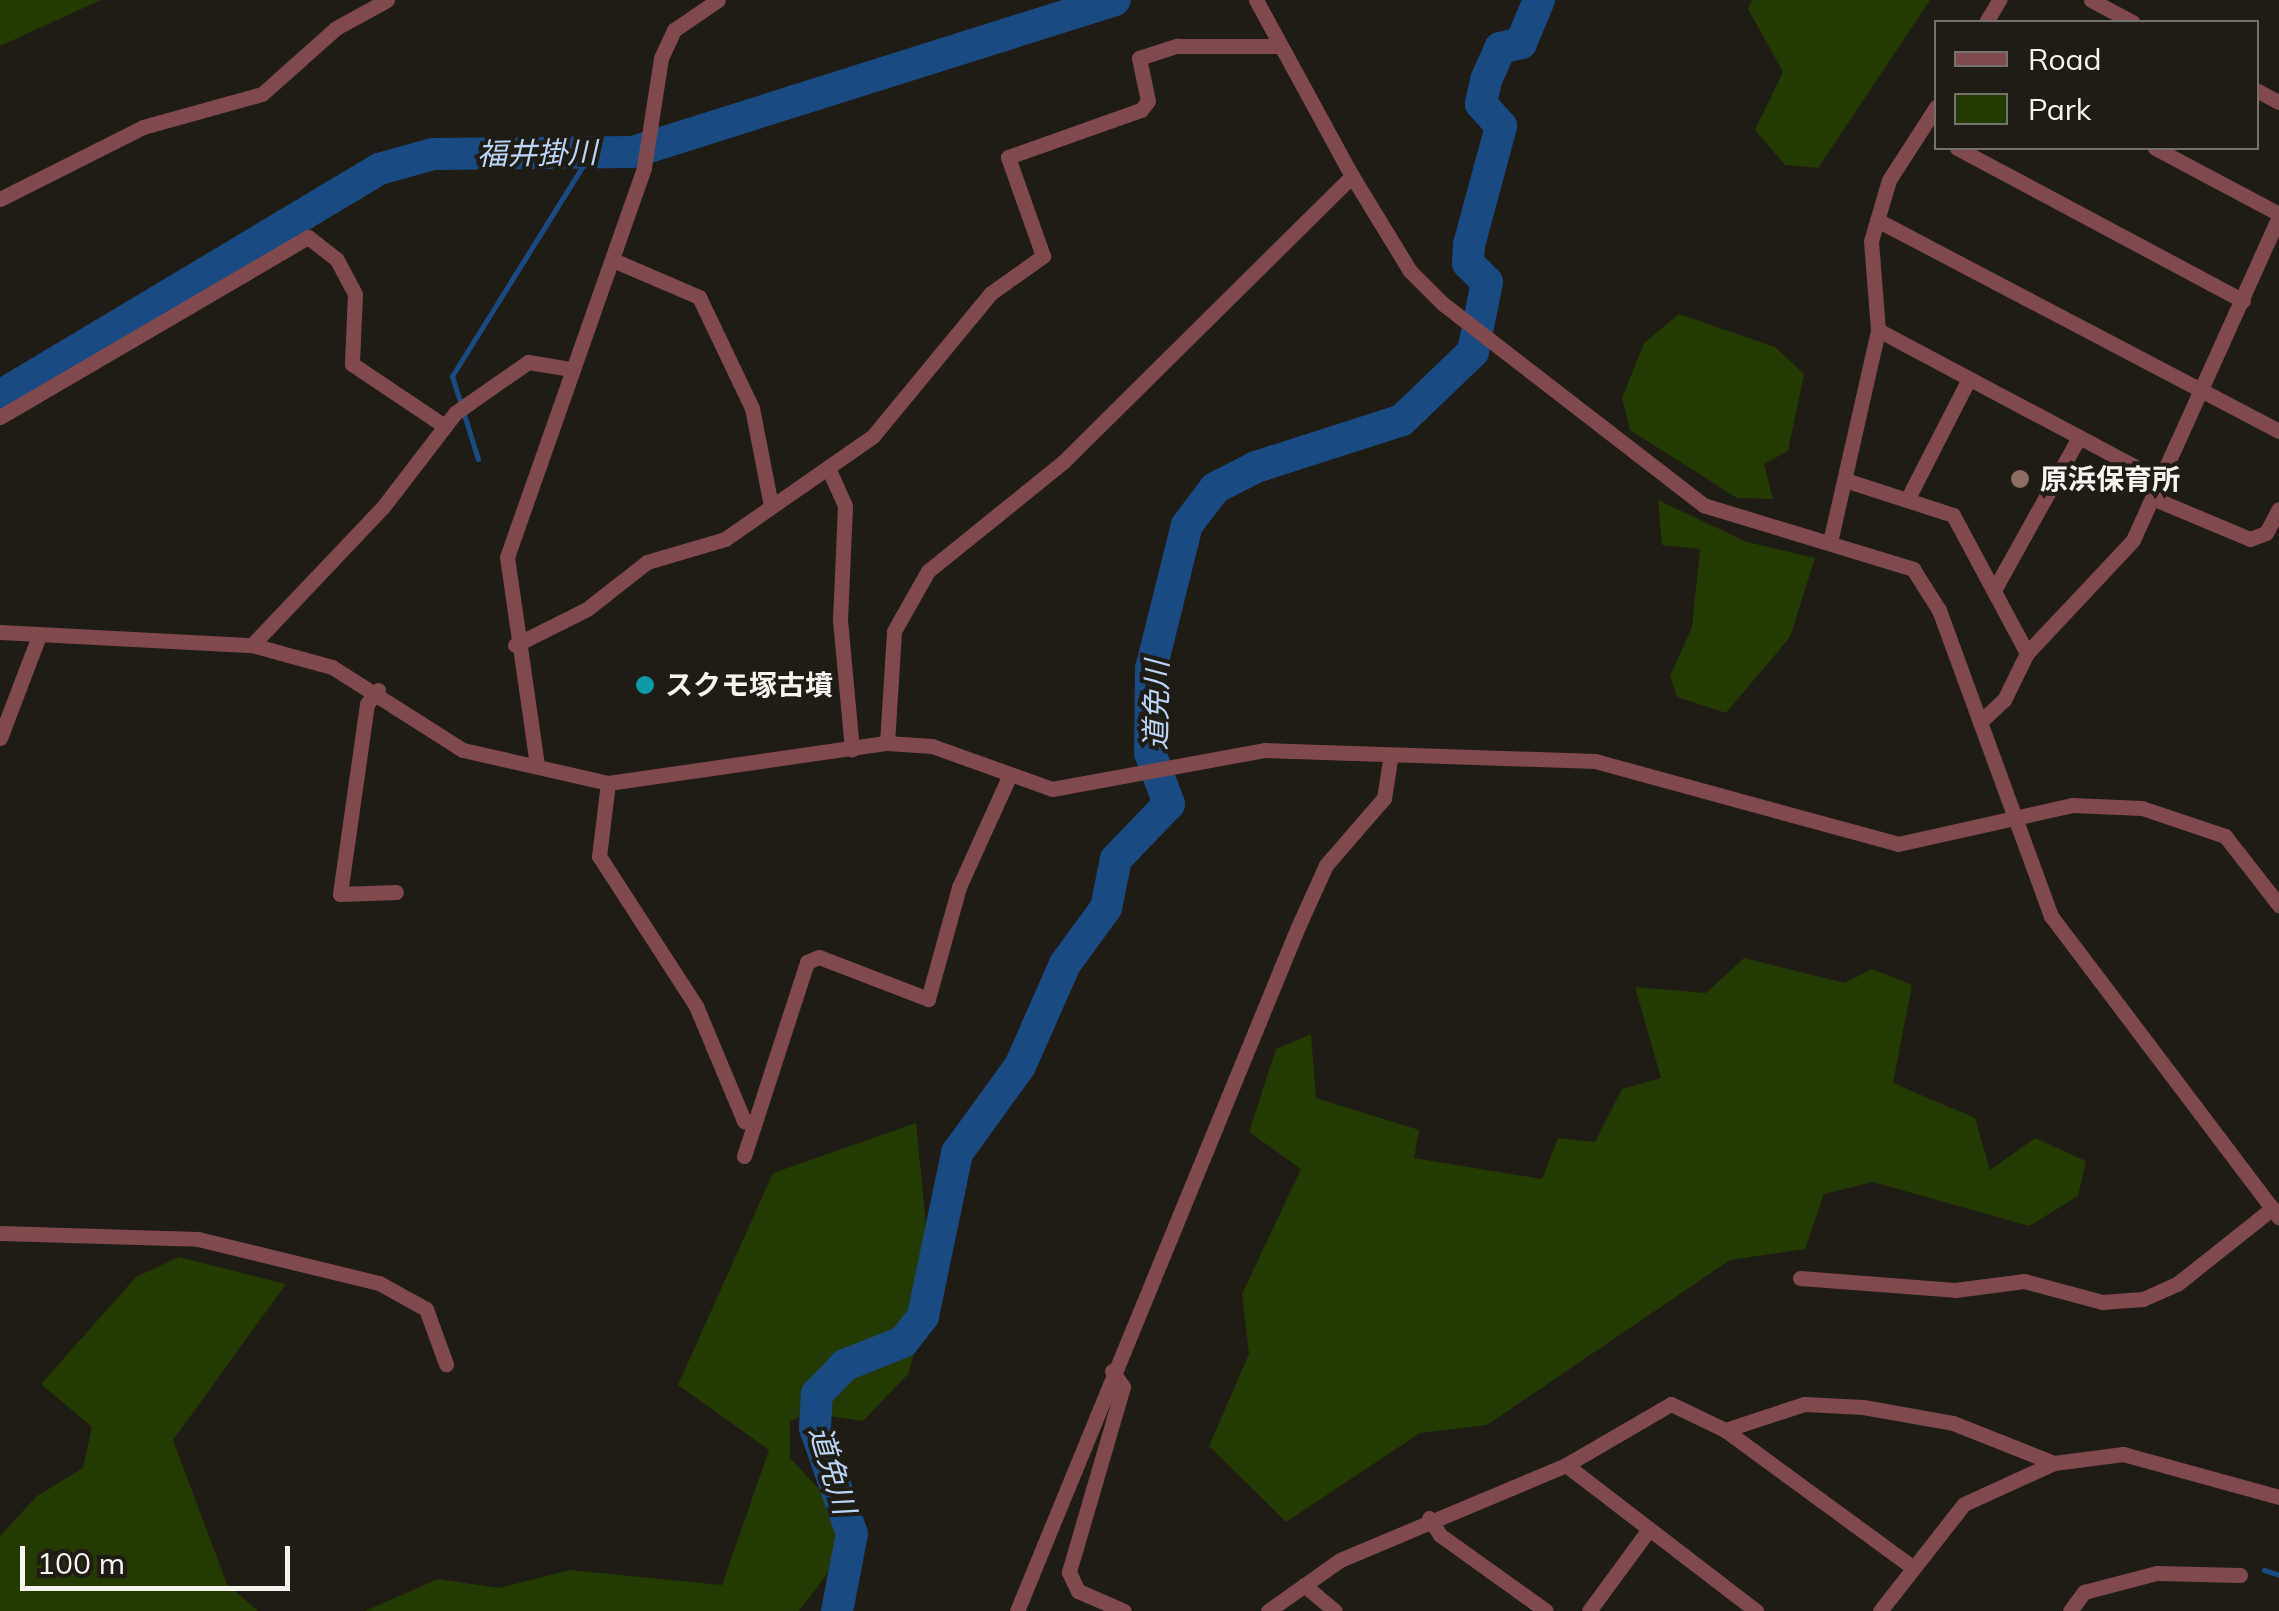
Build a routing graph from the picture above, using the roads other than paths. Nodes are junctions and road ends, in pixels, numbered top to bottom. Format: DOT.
graph roads {
  1 [pos="387,0"];
  2 [pos="718,0"];
  3 [pos="1256,0"];
  4 [pos="2091,0"];
  5 [pos="2128,20"];
  6 [pos="1280,46"];
  7 [pos="1930,133"];
  8 [pos="1961,150"];
  9 [pos="2159,150"];
  10 [pos="1352,176"];
  11 [pos="0,199"];
  12 [pos="2279,215"];
  13 [pos="1877,220"];
  14 [pos="614,260"];
  15 [pos="2242,301"];
  16 [pos="1878,330"];
  17 [pos="571,369"];
  18 [pos="1969,378"];
  19 [pos="2202,392"];
  20 [pos="0,417"];
  21 [pos="443,426"];
  22 [pos="2279,431"];
  23 [pos="2078,437"];
  24 [pos="830,472"];
  25 [pos="1845,480"];
  26 [pos="2160,480"];
  27 [pos="1908,496"];
  28 [pos="2152,498"];
  29 [pos="770,502"];
  30 [pos="2279,509"];
  31 [pos="1830,542"];
  32 [pos="1994,590"];
  33 [pos="0,632"];
  34 [pos="39,636"];
  35 [pos="252,645"];
  36 [pos="515,645"];
  37 [pos="2027,653"];
  38 [pos="378,690"];
  39 [pos="1980,722"];
  40 [pos="0,738"];
  41 [pos="887,743"];
  42 [pos="852,748"];
  43 [pos="1390,759"];
  44 [pos="537,764"];
  45 [pos="1008,779"];
  46 [pos="608,782"];
  47 [pos="2013,818"];
  48 [pos="396,892"];
  49 [pos="2279,905"];
  50 [pos="755,1123"];
  51 [pos="744,1156"];
  52 [pos="2276,1212"];
  53 [pos="0,1233"];
  54 [pos="1800,1278"];
  55 [pos="446,1364"];
  56 [pos="1112,1371"];
  57 [pos="1725,1430"];
  58 [pos="2054,1463"];
  59 [pos="1566,1464"];
  60 [pos="2279,1497"];
  61 [pos="1429,1518"];
  62 [pos="1647,1532"];
  63 [pos="1911,1566"];
  64 [pos="2240,1575"];
  65 [pos="1304,1585"];
  66 [pos="1017,1611"];
  67 [pos="1124,1611"];
  68 [pos="1268,1611"];
  69 [pos="1335,1611"];
  70 [pos="1546,1611"];
  71 [pos="1589,1611"];
  72 [pos="1756,1611"];
  73 [pos="1880,1611"];
  74 [pos="2070,1611"];
  1 -- 11 [label="street"];
  2 -- 14 [label="street"];
  3 -- 6 [label="street"];
  4 -- 5 [label="street"];
  6 -- 10 [label="street"];
  6 -- 24 [label="street"];
  7 -- 13 [label="street"];
  8 -- 15 [label="street"];
  9 -- 12 [label="street"];
  10 -- 31 [label="street"];
  10 -- 41 [label="street"];
  12 -- 15 [label="street"];
  13 -- 16 [label="street"];
  13 -- 19 [label="street"];
  14 -- 17 [label="street"];
  14 -- 29 [label="street"];
  15 -- 19 [label="street"];
  16 -- 18 [label="street"];
  16 -- 25 [label="street"];
  17 -- 21 [label="street"];
  17 -- 36 [label="street"];
  18 -- 23 [label="street"];
  18 -- 27 [label="street"];
  19 -- 22 [label="street"];
  19 -- 26 [label="street"];
  20 -- 21 [label="street"];
  21 -- 35 [label="street"];
  23 -- 26 [label="street"];
  23 -- 32 [label="street"];
  24 -- 29 [label="street"];
  24 -- 42 [label="street"];
  25 -- 27 [label="street"];
  25 -- 31 [label="street"];
  26 -- 28 [label="street"];
  27 -- 32 [label="street"];
  28 -- 30 [label="street"];
  28 -- 37 [label="street"];
  29 -- 36 [label="street"];
  31 -- 39 [label="street"];
  32 -- 37 [label="street"];
  33 -- 34 [label="street"];
  34 -- 35 [label="street"];
  34 -- 40 [label="street"];
  35 -- 38 [label="street"];
  36 -- 44 [label="street"];
  37 -- 39 [label="street"];
  38 -- 44 [label="street"];
  38 -- 48 [label="street"];
  39 -- 47 [label="street"];
  41 -- 42 [label="street"];
  41 -- 45 [label="street"];
  42 -- 46 [label="street"];
  43 -- 45 [label="street"];
  43 -- 47 [label="street"];
  43 -- 56 [label="street"];
  44 -- 46 [label="street"];
  45 -- 50 [label="street"];
  46 -- 50 [label="street"];
  47 -- 49 [label="street"];
  47 -- 52 [label="street"];
  50 -- 51 [label="street"];
  52 -- 54 [label="street"];
  53 -- 55 [label="street"];
  56 -- 66 [label="street"];
  56 -- 67 [label="street"];
  57 -- 58 [label="street"];
  57 -- 59 [label="street"];
  57 -- 63 [label="street"];
  58 -- 60 [label="street"];
  58 -- 63 [label="street"];
  59 -- 61 [label="street"];
  59 -- 62 [label="street"];
  61 -- 65 [label="street"];
  61 -- 70 [label="street"];
  62 -- 71 [label="street"];
  62 -- 72 [label="street"];
  63 -- 73 [label="street"];
  64 -- 74 [label="street"];
  65 -- 68 [label="street"];
  65 -- 69 [label="street"];
}
